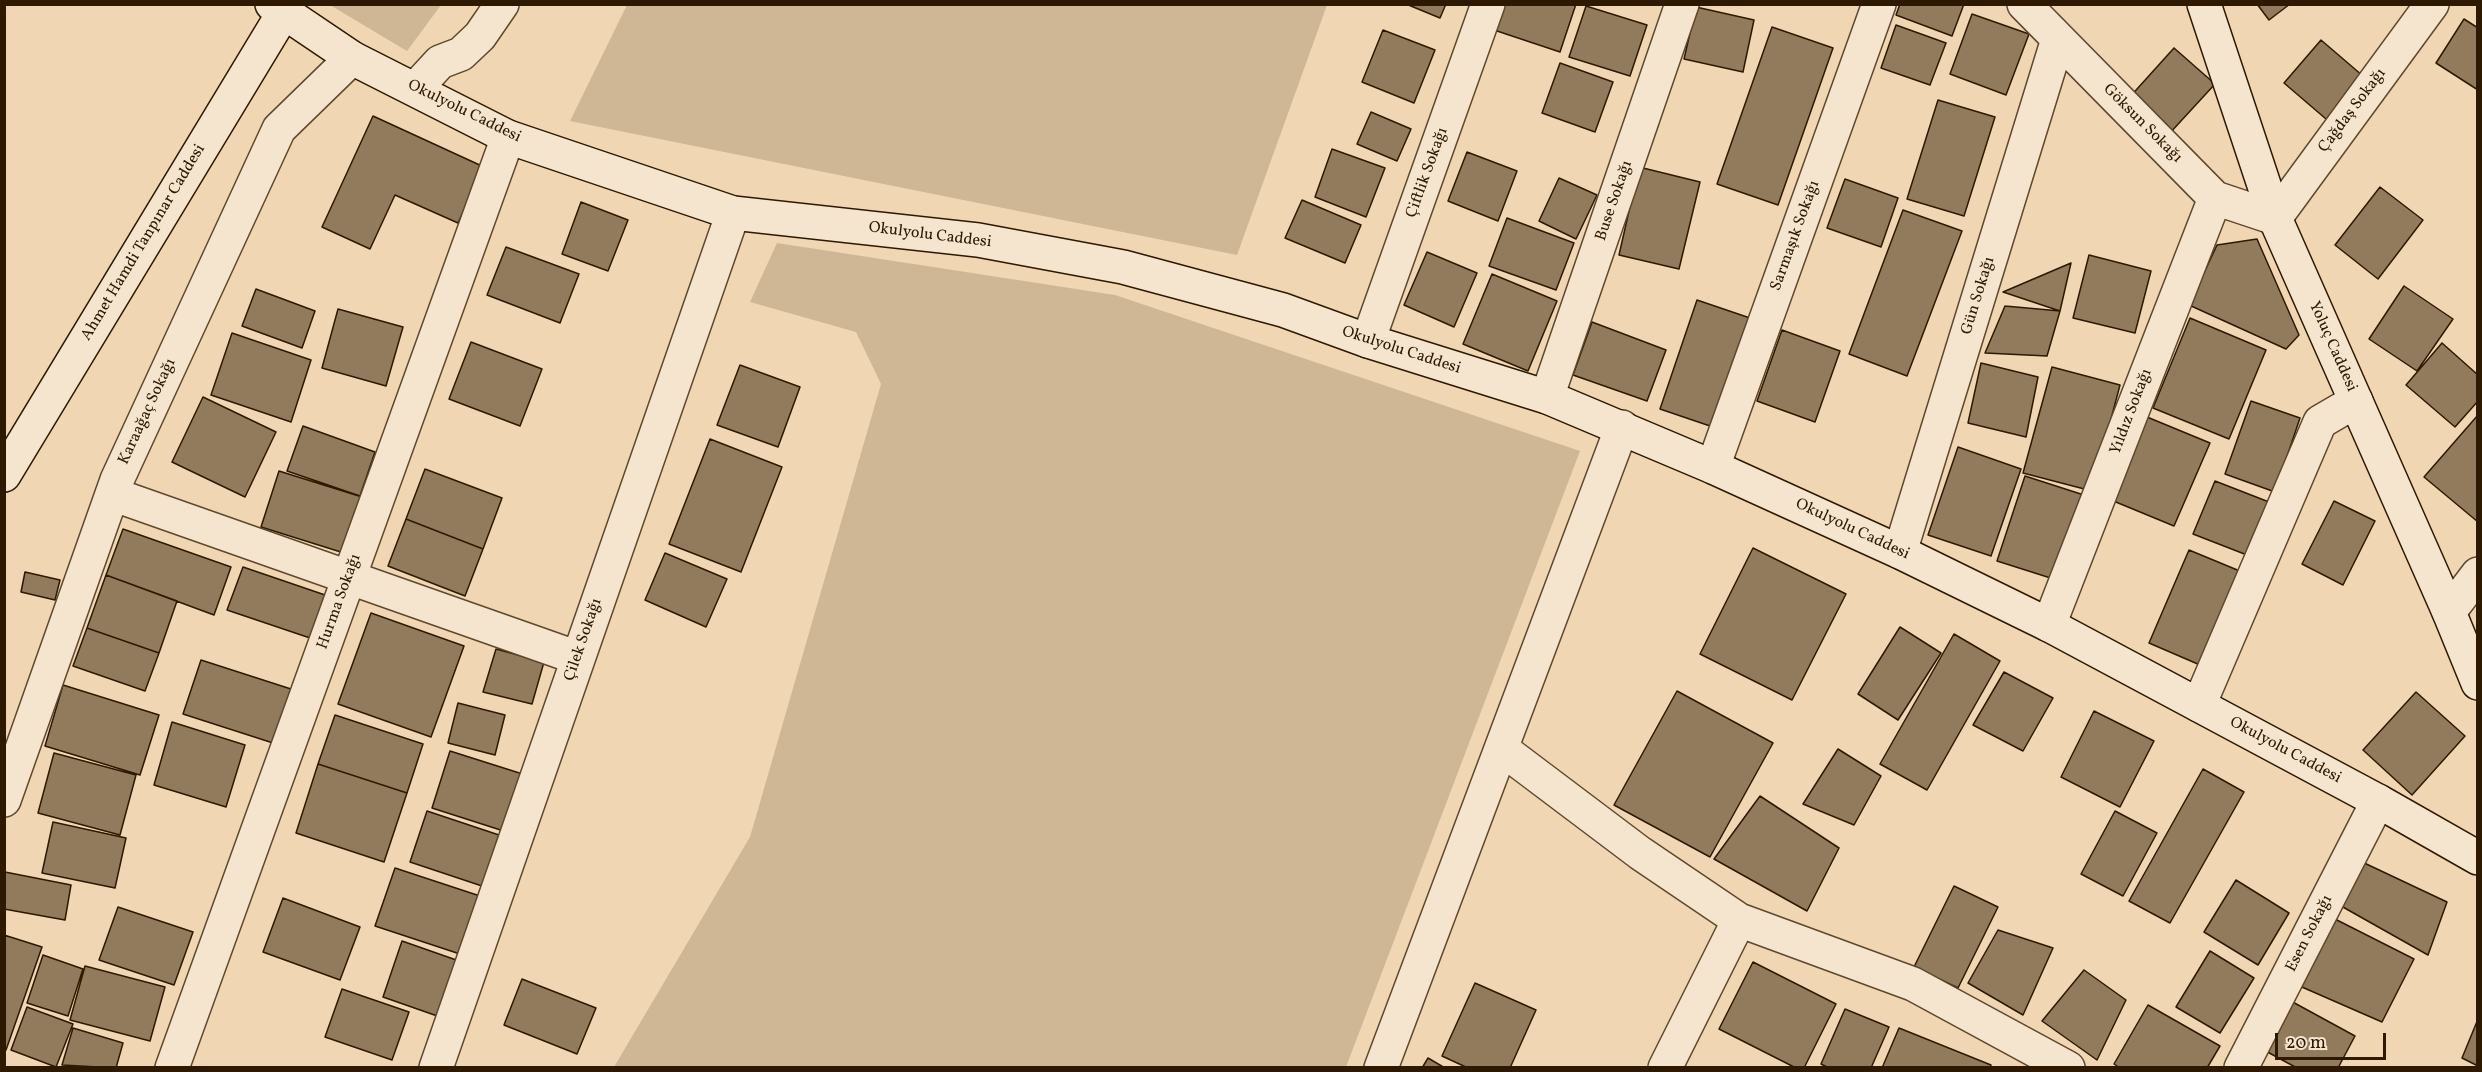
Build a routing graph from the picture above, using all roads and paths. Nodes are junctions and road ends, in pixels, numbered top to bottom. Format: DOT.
graph roads {
  1 [pos="502,4"];
  2 [pos="1488,4"];
  3 [pos="1682,4"];
  4 [pos="1880,4"];
  5 [pos="2024,4"];
  6 [pos="2204,4"];
  7 [pos="2432,4"];
  8 [pos="278,8"];
  9 [pos="2058,39"];
  10 [pos="352,58"];
  11 [pos="416,88"];
  12 [pos="508,137"];
  13 [pos="2216,198"];
  14 [pos="733,213"];
  15 [pos="2275,218"];
  16 [pos="1368,341"];
  17 [pos="1547,397"];
  18 [pos="2356,401"];
  19 [pos="1622,427"];
  20 [pos="1713,467"];
  21 [pos="4,475"];
  22 [pos="112,494"];
  23 [pos="1900,552"];
  24 [pos="2478,574"];
  25 [pos="349,577"];
  26 [pos="2449,612"];
  27 [pos="2049,625"];
  28 [pos="578,658"];
  29 [pos="2478,683"];
  30 [pos="2199,705"];
  31 [pos="1502,749"];
  32 [pos="4,800"];
  33 [pos="2378,801"];
  34 [pos="2478,858"];
  35 [pos="1739,920"];
  36 [pos="172,1068"];
  37 [pos="436,1068"];
  38 [pos="1381,1068"];
  39 [pos="1665,1068"];
  40 [pos="2068,1068"];
  41 [pos="2241,1068"];
  1 -- 11 [label="street"];
  2 -- 16 [label="street, Çiftlik Sokağı"];
  3 -- 17 [label="street, Buse Sokağı"];
  4 -- 20 [label="street, Sarmaşık Sokağı"];
  5 -- 9 [label="street, Göksun Sokağı"];
  6 -- 15 [label="street, Yoluç Caddesi"];
  7 -- 15 [label="street, Çağdaş Sokağı"];
  8 -- 10 [label="street, Okulyolu Caddesi"];
  8 -- 21 [label="street, Ahmet Hamdi Tanpınar Caddesi"];
  9 -- 13 [label="street, Göksun Sokağı"];
  9 -- 23 [label="street, Gün Sokağı"];
  10 -- 11 [label="street, Okulyolu Caddesi"];
  10 -- 22 [label="street, Karaağaç Sokağı"];
  11 -- 12 [label="street, Okulyolu Caddesi"];
  12 -- 14 [label="street, Okulyolu Caddesi"];
  12 -- 25 [label="street, Hurma Sokağı"];
  13 -- 15 [label="street, Göksun Sokağı"];
  13 -- 27 [label="street, Yıldız Sokağı"];
  14 -- 16 [label="street, Okulyolu Caddesi"];
  14 -- 28 [label="street, Çilek Sokağı"];
  15 -- 18 [label="street, Yoluç Caddesi"];
  16 -- 17 [label="street, Okulyolu Caddesi"];
  17 -- 19 [label="street, Okulyolu Caddesi"];
  18 -- 26 [label="street, Yoluç Caddesi"];
  18 -- 30 [label="street"];
  19 -- 20 [label="street, Okulyolu Caddesi"];
  19 -- 31 [label="street"];
  20 -- 23 [label="street, Okulyolu Caddesi"];
  22 -- 25 [label="street"];
  22 -- 32 [label="street, Karaağaç Sokağı"];
  23 -- 27 [label="street, Okulyolu Caddesi"];
  24 -- 26 [label="street"];
  25 -- 28 [label="street"];
  25 -- 36 [label="street, Hurma Sokağı"];
  26 -- 29 [label="street, Yoluç Caddesi"];
  27 -- 30 [label="street, Okulyolu Caddesi"];
  28 -- 37 [label="street, Çilek Sokağı"];
  30 -- 33 [label="street, Okulyolu Caddesi"];
  31 -- 35 [label="street"];
  31 -- 38 [label="street"];
  33 -- 34 [label="street, Okulyolu Caddesi"];
  33 -- 41 [label="street, Esen Sokağı"];
  35 -- 39 [label="street"];
  35 -- 40 [label="street"];
}
